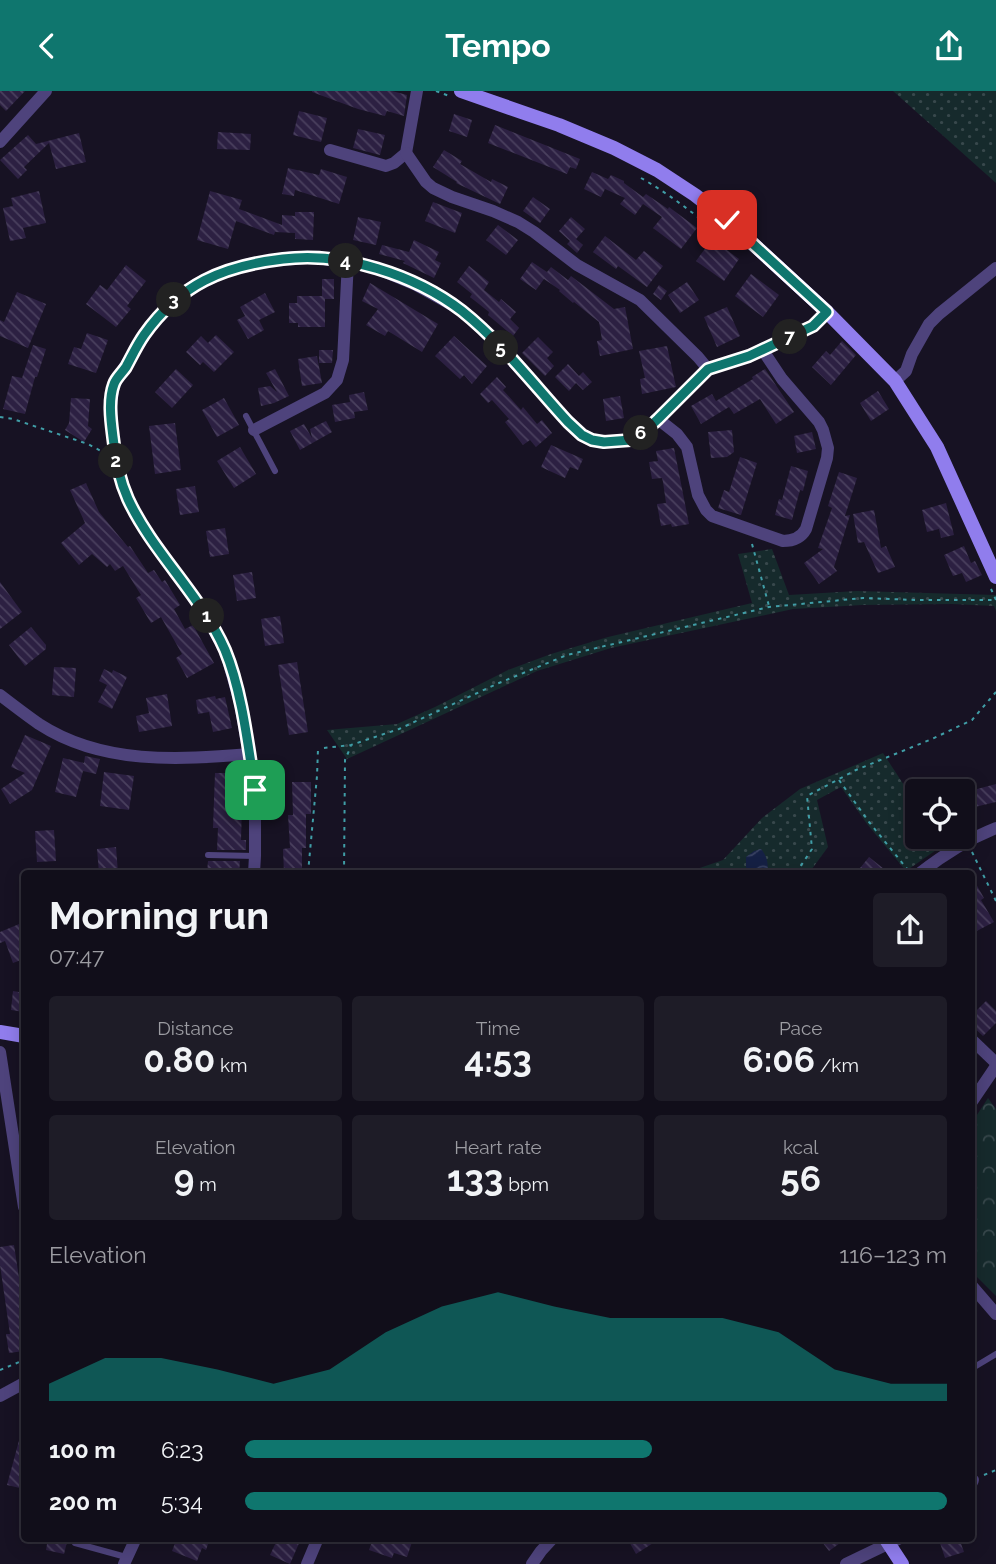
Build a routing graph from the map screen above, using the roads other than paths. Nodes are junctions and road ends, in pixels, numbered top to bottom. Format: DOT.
graph roads {
  1 [pos="46,91"];
  2 [pos="417,91"];
  3 [pos="459,95"];
  4 [pos="0,142"];
  5 [pos="330,150"];
  6 [pos="407,153"];
  7 [pos="348,261"];
  8 [pos="996,268"];
  9 [pos="827,312"];
  10 [pos="762,349"];
  11 [pos="708,369"];
  12 [pos="895,381"];
  13 [pos="246,416"];
  14 [pos="658,419"];
  15 [pos="254,430"];
  16 [pos="275,471"];
  17 [pos="993,583"];
  18 [pos="0,695"];
  19 [pos="250,754"];
  20 [pos="996,828"];
  21 [pos="208,855"];
  22 [pos="255,856"];
  23 [pos="254,870"];
  24 [pos="924,870"];
  25 [pos="0,1032"];
  26 [pos="21,1036"];
  27 [pos="975,1043"];
  28 [pos="0,1052"];
  29 [pos="996,1064"];
  30 [pos="975,1097"];
  31 [pos="19,1140"];
  32 [pos="21,1167"];
  33 [pos="975,1289"];
  34 [pos="996,1314"];
  35 [pos="996,1354"];
  36 [pos="975,1367"];
  37 [pos="21,1385"];
  38 [pos="0,1396"];
  39 [pos="75,1542"];
  40 [pos="134,1542"];
  41 [pos="316,1542"];
  42 [pos="549,1542"];
  43 [pos="887,1542"];
  44 [pos="892,1542"];
  45 [pos="125,1560"];
  46 [pos="307,1564"];
  47 [pos="532,1564"];
  48 [pos="846,1564"];
  49 [pos="902,1564"];
  1 -- 4 [label="street"];
  2 -- 6 [label="street"];
  3 -- 9 [label="street"];
  5 -- 6 [label="street"];
  6 -- 11 [label="street"];
  7 -- 14 [label="street"];
  7 -- 15 [label="street"];
  7 -- 19 [label="street"];
  8 -- 12 [label="street"];
  9 -- 10 [label="street"];
  9 -- 12 [label="street"];
  10 -- 11 [label="street"];
  10 -- 14 [label="street"];
  11 -- 14 [label="street"];
  12 -- 17 [label="street"];
  13 -- 15 [label="lane"];
  15 -- 16 [label="lane"];
  18 -- 19 [label="street"];
  19 -- 22 [label="street"];
  20 -- 24 [label="street"];
  21 -- 22 [label="lane"];
  22 -- 23 [label="street"];
  25 -- 26 [label="street"];
  27 -- 29 [label="street"];
  28 -- 31 [label="street"];
  29 -- 30 [label="street"];
  31 -- 32 [label="street"];
  33 -- 34 [label="street"];
  35 -- 36 [label="lane"];
  37 -- 38 [label="street"];
  39 -- 45 [label="lane"];
  40 -- 45 [label="street"];
  41 -- 46 [label="street"];
  42 -- 47 [label="street"];
  43 -- 48 [label="street"];
  44 -- 49 [label="street"];
}
